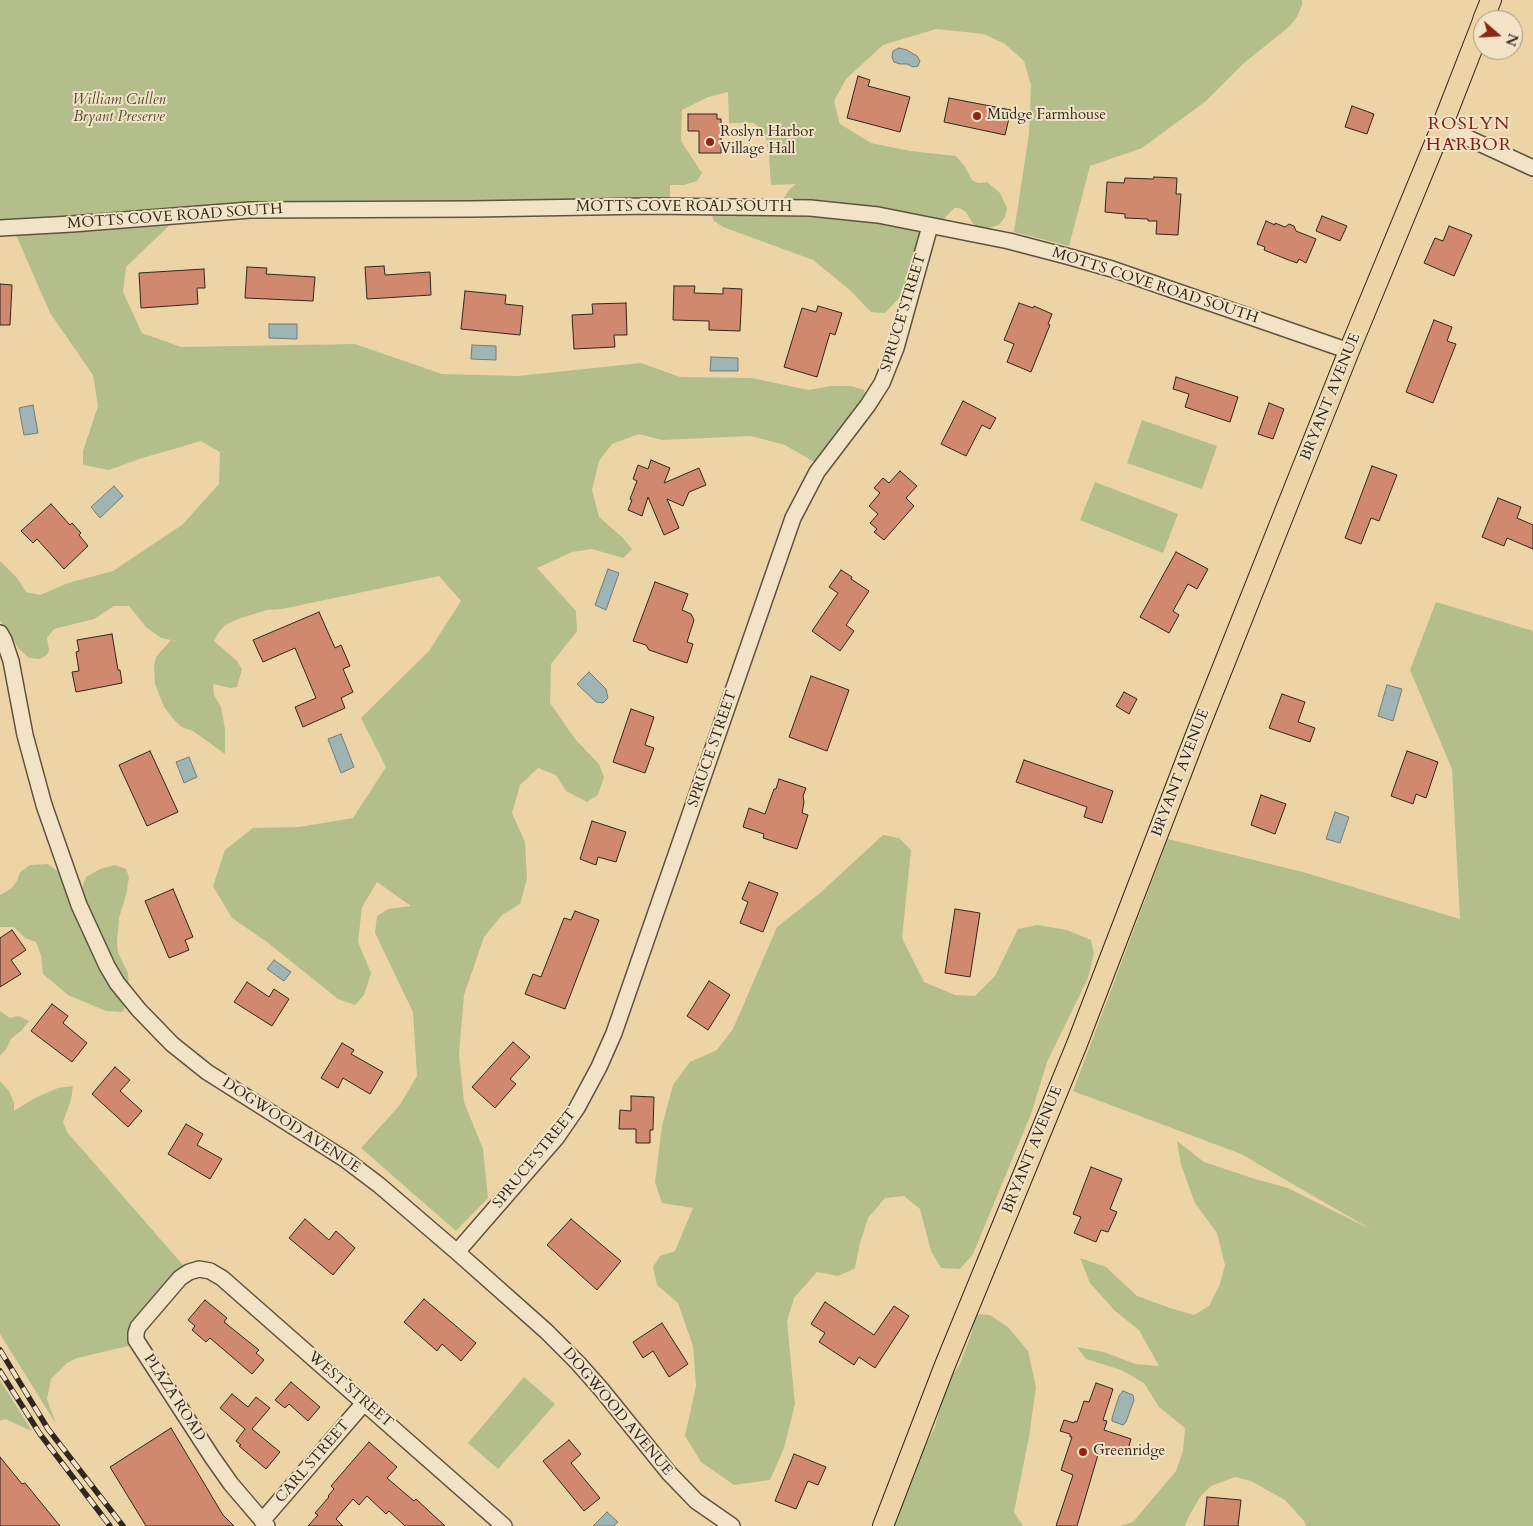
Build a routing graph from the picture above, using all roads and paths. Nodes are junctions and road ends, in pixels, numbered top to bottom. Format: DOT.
graph roads {
  1 [pos="1473,47"];
  2 [pos="1442,126"];
  3 [pos="1533,168"];
  4 [pos="930,226"];
  5 [pos="0,228"];
  6 [pos="1349,351"];
  7 [pos="0,633"];
  8 [pos="457,1252"];
  9 [pos="189,1272"];
  10 [pos="364,1403"];
  11 [pos="265,1523"];
  12 [pos="499,1525"];
  13 [pos="732,1526"];
  14 [pos="883,1526"];
  1 -- 2 [label="main road, BRYANT AVENUE"];
  2 -- 3 [label="street"];
  2 -- 6 [label="main road, BRYANT AVENUE"];
  4 -- 5 [label="street, MOTTS COVE ROAD SOUTH"];
  4 -- 6 [label="street, MOTTS COVE ROAD SOUTH"];
  4 -- 8 [label="street, SPRUCE STREET"];
  6 -- 14 [label="main road, BRYANT AVENUE"];
  7 -- 8 [label="street, DOGWOOD AVENUE"];
  8 -- 13 [label="street, DOGWOOD AVENUE"];
  9 -- 10 [label="street, WEST STREET"];
  9 -- 11 [label="street, PLAZA ROAD"];
  10 -- 11 [label="street, CARL STREET"];
  10 -- 12 [label="street, WEST STREET"];
}
